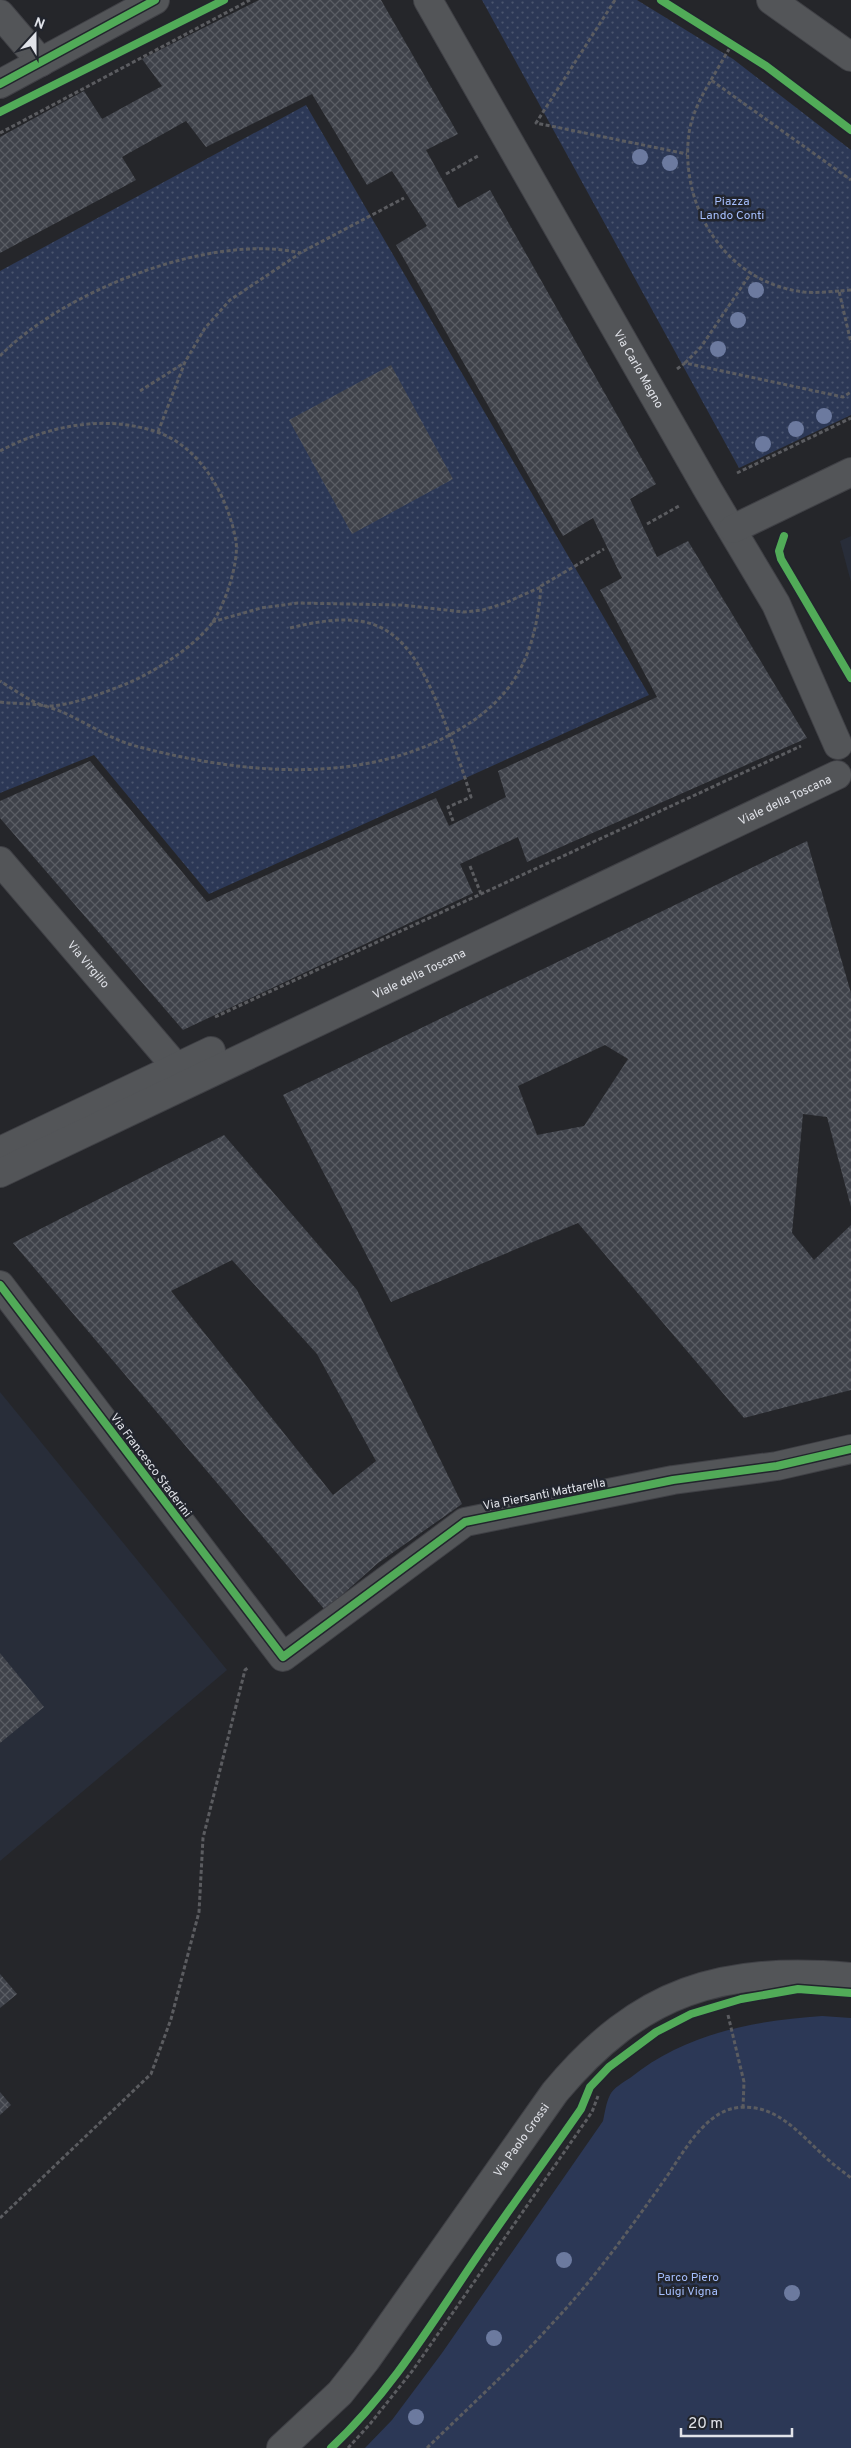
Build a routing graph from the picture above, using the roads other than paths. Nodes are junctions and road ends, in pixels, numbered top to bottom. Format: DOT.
graph roads {
  1 [pos="155,0"];
  2 [pos="428,0"];
  3 [pos="771,0"];
  4 [pos="0,14"];
  5 [pos="851,57"];
  6 [pos="41,62"];
  7 [pos="0,84"];
  8 [pos="851,472"];
  9 [pos="733,529"];
  10 [pos="843,767"];
  11 [pos="0,861"];
  12 [pos="176,1068"];
  13 [pos="0,1151"];
  14 [pos="0,1173"];
  15 [pos="0,1285"];
  16 [pos="851,1449"];
  17 [pos="278,1651"];
  18 [pos="851,1977"];
  19 [pos="281,2448"];
  1 -- 6 [label="street"];
  2 -- 9 [label="street, Via Carlo Magno"];
  3 -- 5 [label="street"];
  4 -- 6 [label="street"];
  6 -- 7 [label="street"];
  8 -- 9 [label="street"];
  9 -- 10 [label="street, Via Carlo Magno"];
  10 -- 12 [label="street, Viale della Toscana"];
  10 -- 14 [label="street, Viale della Toscana"];
  11 -- 12 [label="street, Via Virgilio"];
  12 -- 13 [label="street, Viale della Toscana"];
  15 -- 17 [label="street, Via Francesco Staderini"];
  16 -- 17 [label="street, Via Piersanti Mattarella"];
  18 -- 19 [label="street, Via Paolo Grossi"];
}
